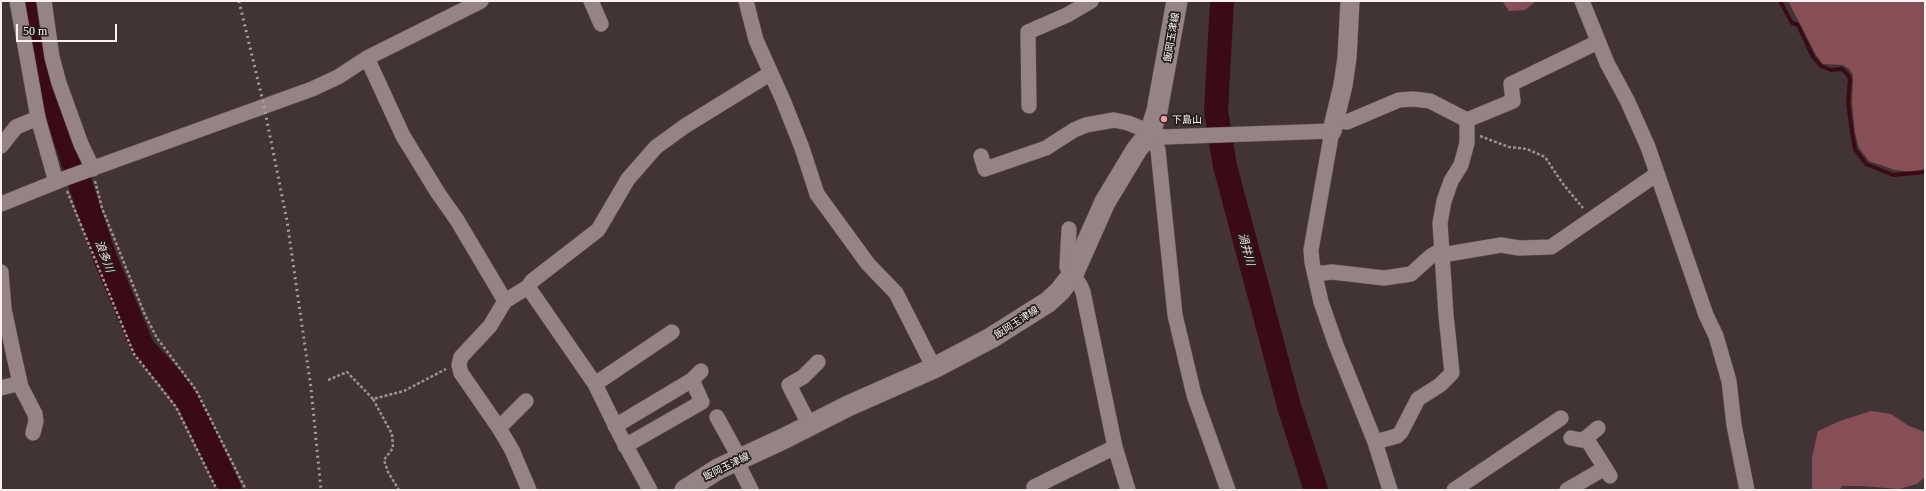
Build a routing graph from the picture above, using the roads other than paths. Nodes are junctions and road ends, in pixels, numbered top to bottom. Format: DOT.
graph roads {
  1 [pos="17,1"];
  2 [pos="44,1"];
  3 [pos="591,1"];
  4 [pos="746,1"];
  5 [pos="1091,1"];
  6 [pos="1177,1"];
  7 [pos="1350,1"];
  8 [pos="1582,1"];
  9 [pos="474,2"];
  10 [pos="601,24"];
  11 [pos="1598,42"];
  12 [pos="367,58"];
  13 [pos="771,73"];
  14 [pos="1029,106"];
  15 [pos="38,118"];
  16 [pos="1333,125"];
  17 [pos="1467,126"];
  18 [pos="1157,135"];
  19 [pos="1,146"];
  20 [pos="981,156"];
  21 [pos="90,170"];
  22 [pos="1657,174"];
  23 [pos="62,180"];
  24 [pos="1,204"];
  25 [pos="1069,230"];
  26 [pos="1442,253"];
  27 [pos="1,272"];
  28 [pos="1073,274"];
  29 [pos="1315,274"];
  30 [pos="528,287"];
  31 [pos="505,301"];
  32 [pos="672,332"];
  33 [pos="818,362"];
  34 [pos="934,368"];
  35 [pos="20,383"];
  36 [pos="595,384"];
  37 [pos="1,388"];
  38 [pos="526,401"];
  39 [pos="717,417"];
  40 [pos="1561,418"];
  41 [pos="615,426"];
  42 [pos="810,426"];
  43 [pos="499,428"];
  44 [pos="1598,428"];
  45 [pos="33,433"];
  46 [pos="1571,438"];
  47 [pos="1586,438"];
  48 [pos="1375,442"];
  49 [pos="626,446"];
  50 [pos="1115,447"];
  51 [pos="738,460"];
  52 [pos="1034,487"];
  53 [pos="529,490"];
  54 [pos="650,490"];
  55 [pos="685,490"];
  56 [pos="751,490"];
  57 [pos="1128,490"];
  58 [pos="1228,490"];
  59 [pos="1390,490"];
  60 [pos="1454,490"];
  61 [pos="1567,490"];
  62 [pos="1747,490"];
  1 -- 15 [label="street"];
  2 -- 21 [label="street"];
  3 -- 10 [label="street"];
  4 -- 13 [label="street"];
  5 -- 14 [label="street"];
  6 -- 18 [label="main road, 飯岡玉津線"];
  7 -- 16 [label="street"];
  8 -- 11 [label="street"];
  9 -- 12 [label="street"];
  11 -- 17 [label="street"];
  11 -- 22 [label="street"];
  12 -- 21 [label="street"];
  12 -- 31 [label="street"];
  13 -- 30 [label="street"];
  13 -- 34 [label="street"];
  15 -- 19 [label="street"];
  15 -- 23 [label="street"];
  16 -- 17 [label="street"];
  16 -- 18 [label="street"];
  16 -- 29 [label="street"];
  17 -- 26 [label="street"];
  18 -- 20 [label="street"];
  18 -- 28 [label="main road, 飯岡玉津線"];
  18 -- 58 [label="street"];
  21 -- 23 [label="street"];
  22 -- 26 [label="street"];
  22 -- 62 [label="street"];
  23 -- 24 [label="street"];
  25 -- 28 [label="street"];
  26 -- 29 [label="street"];
  26 -- 48 [label="street"];
  27 -- 35 [label="street"];
  28 -- 34 [label="main road, 飯岡玉津線"];
  28 -- 50 [label="street"];
  29 -- 48 [label="street"];
  30 -- 31 [label="street"];
  30 -- 36 [label="street"];
  31 -- 43 [label="street"];
  32 -- 36 [label="street"];
  33 -- 42 [label="street"];
  34 -- 42 [label="main road, 飯岡玉津線"];
  35 -- 37 [label="street"];
  35 -- 45 [label="street"];
  36 -- 41 [label="street"];
  38 -- 43 [label="street"];
  39 -- 51 [label="street"];
  40 -- 60 [label="street"];
  41 -- 49 [label="street"];
  41 -- 49 [label="street"];
  42 -- 51 [label="main road, 飯岡玉津線"];
  43 -- 53 [label="street"];
  44 -- 47 [label="street"];
  46 -- 47 [label="street"];
  47 -- 61 [label="street"];
  48 -- 59 [label="street"];
  49 -- 54 [label="street"];
  50 -- 52 [label="street"];
  50 -- 57 [label="street"];
  51 -- 55 [label="main road, 飯岡玉津線"];
  51 -- 56 [label="street"];
}
